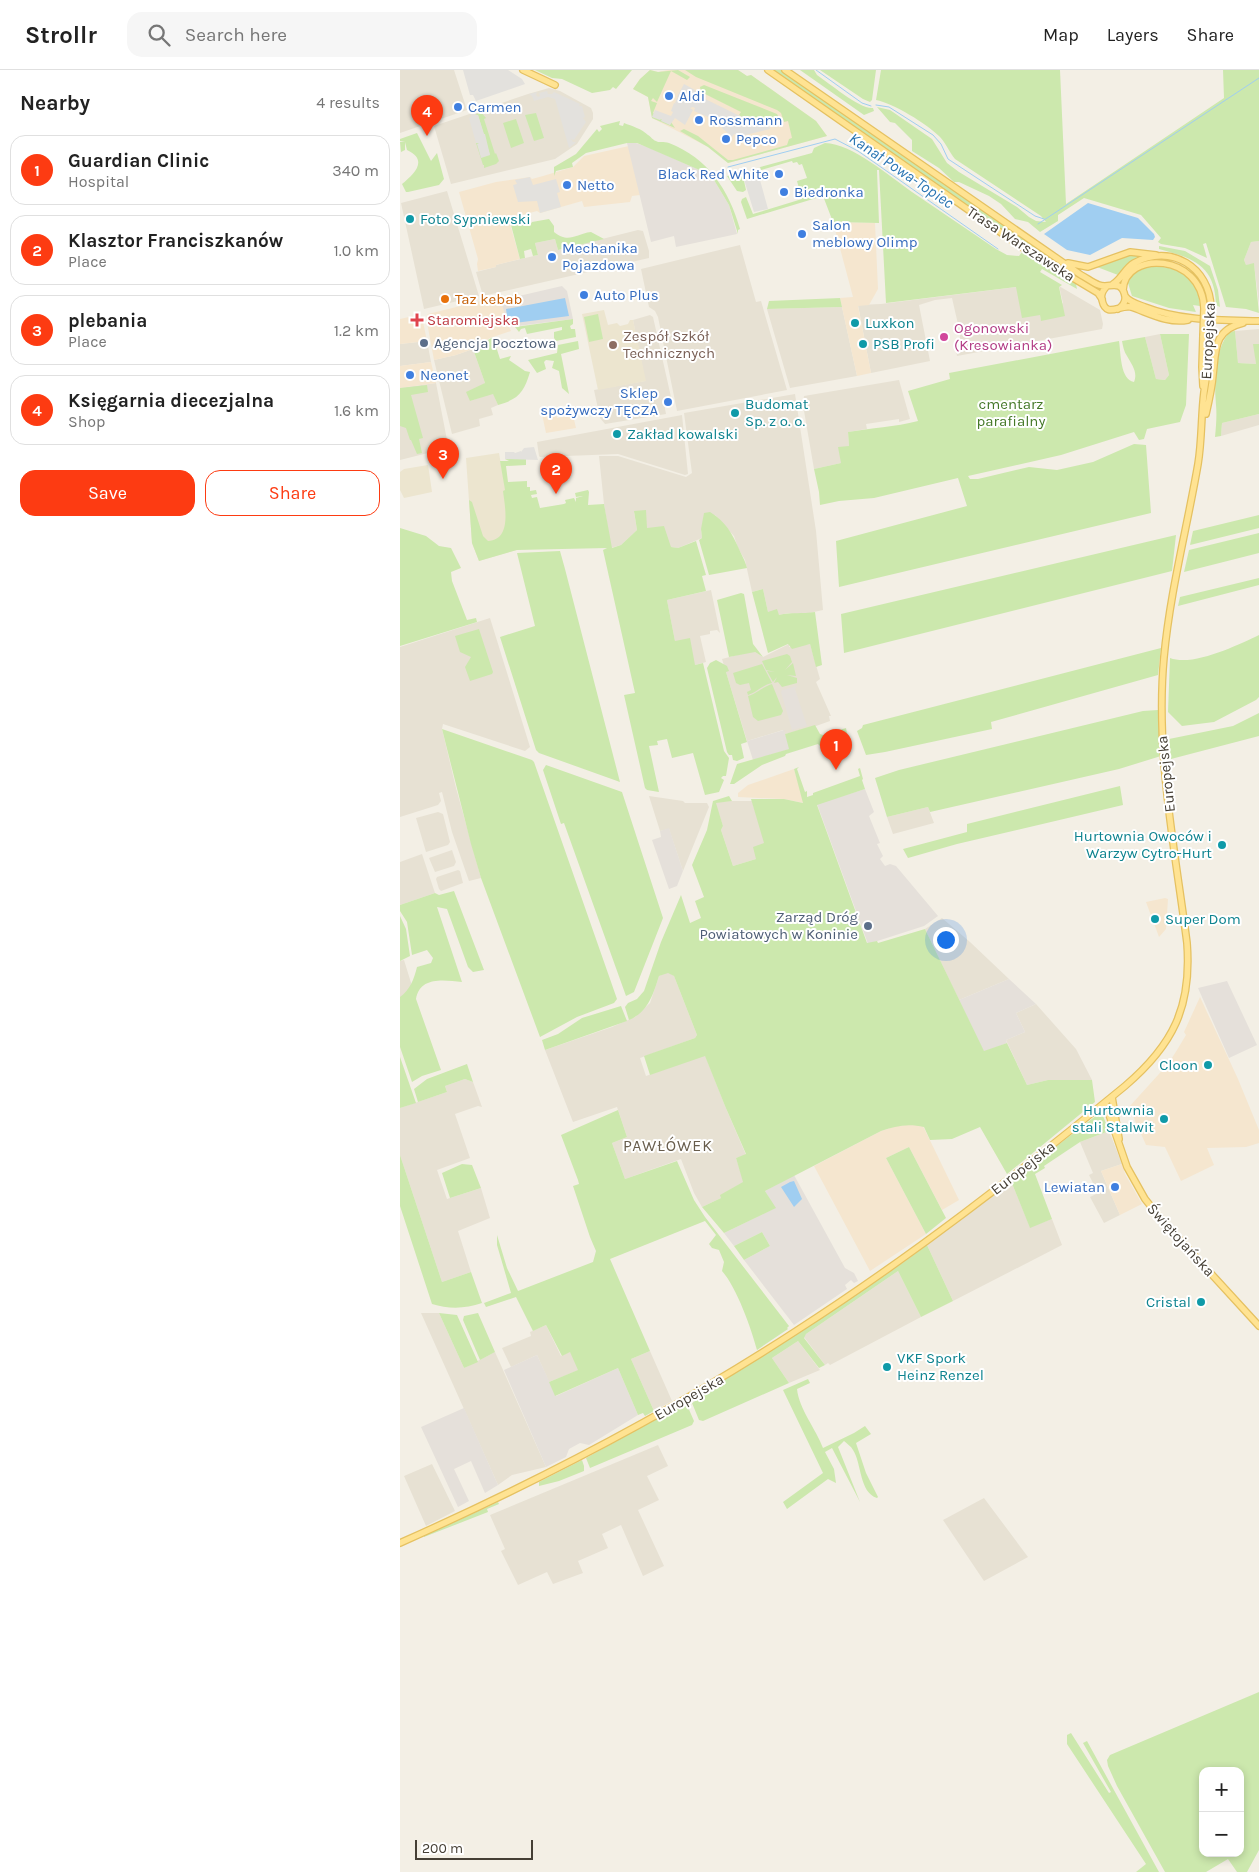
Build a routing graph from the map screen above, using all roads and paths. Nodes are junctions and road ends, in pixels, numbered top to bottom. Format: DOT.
graph roads {
  1 [pos="523,70"];
  2 [pos="768,70"];
  3 [pos="785,70"];
  4 [pos="554,85"];
  5 [pos="1158,256"];
  6 [pos="1061,261"];
  7 [pos="1109,285"];
  8 [pos="1124,293"];
  9 [pos="1102,299"];
  10 [pos="1118,309"];
  11 [pos="1190,319"];
  12 [pos="1257,321"];
  13 [pos="1204,394"];
  14 [pos="1202,427"];
  15 [pos="1112,1097"];
  16 [pos="1105,1103"];
  17 [pos="1119,1144"];
  18 [pos="1259,1326"];
  19 [pos="400,1543"];
  1 -- 4 [label="main road"];
  2 -- 9 [label="main road, Trasa Warszawska"];
  3 -- 6 [label="main road, Trasa Warszawska"];
  5 -- 6 [label="main road, Europejska"];
  5 -- 7 [label="main road"];
  5 -- 13 [label="main road, Europejska, bridge"];
  6 -- 7 [label="main road, Trasa Warszawska"];
  7 -- 8 [label="main road"];
  7 -- 9 [label="main road"];
  8 -- 10 [label="main road"];
  8 -- 11 [label="main road"];
  8 -- 13 [label="main road, Europejska, bridge"];
  9 -- 10 [label="main road"];
  10 -- 11 [label="main road"];
  11 -- 12 [label="main road"];
  12 -- 14 [label="main road"];
  13 -- 14 [label="main road, Europejska"];
  14 -- 15 [label="main road, Europejska"];
  15 -- 16 [label="main road, Europejska"];
  15 -- 17 [label="main road, Świętojańska"];
  16 -- 17 [label="main road, Świętojańska"];
  16 -- 19 [label="main road, Europejska"];
  17 -- 18 [label="main road, Świętojańska"];
}
